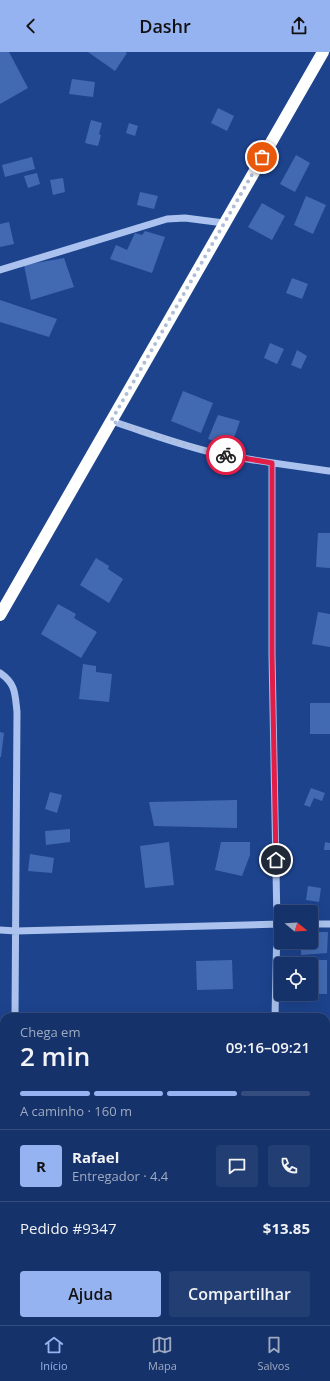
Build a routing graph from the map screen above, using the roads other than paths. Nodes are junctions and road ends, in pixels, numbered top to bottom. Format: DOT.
graph roads {
  1 [pos="323,52"];
  2 [pos="224,222"];
  3 [pos="0,270"];
  4 [pos="111,421"];
  5 [pos="272,463"];
  6 [pos="330,471"];
  7 [pos="0,615"];
  8 [pos="0,673"];
  9 [pos="279,905"];
  10 [pos="274,924"];
  11 [pos="318,924"];
  12 [pos="330,924"];
  13 [pos="0,930"];
  14 [pos="16,931"];
  15 [pos="278,949"];
  16 [pos="15,1013"];
  17 [pos="275,1013"];
  1 -- 2 [label="highway"];
  2 -- 3 [label="street"];
  2 -- 4 [label="highway"];
  4 -- 5 [label="street"];
  4 -- 7 [label="highway"];
  5 -- 6 [label="street"];
  5 -- 9 [label="street"];
  8 -- 14 [label="street"];
  10 -- 14 [label="street"];
  11 -- 12 [label="street"];
  13 -- 14 [label="street"];
  14 -- 16 [label="street"];
  15 -- 17 [label="street"];
}
